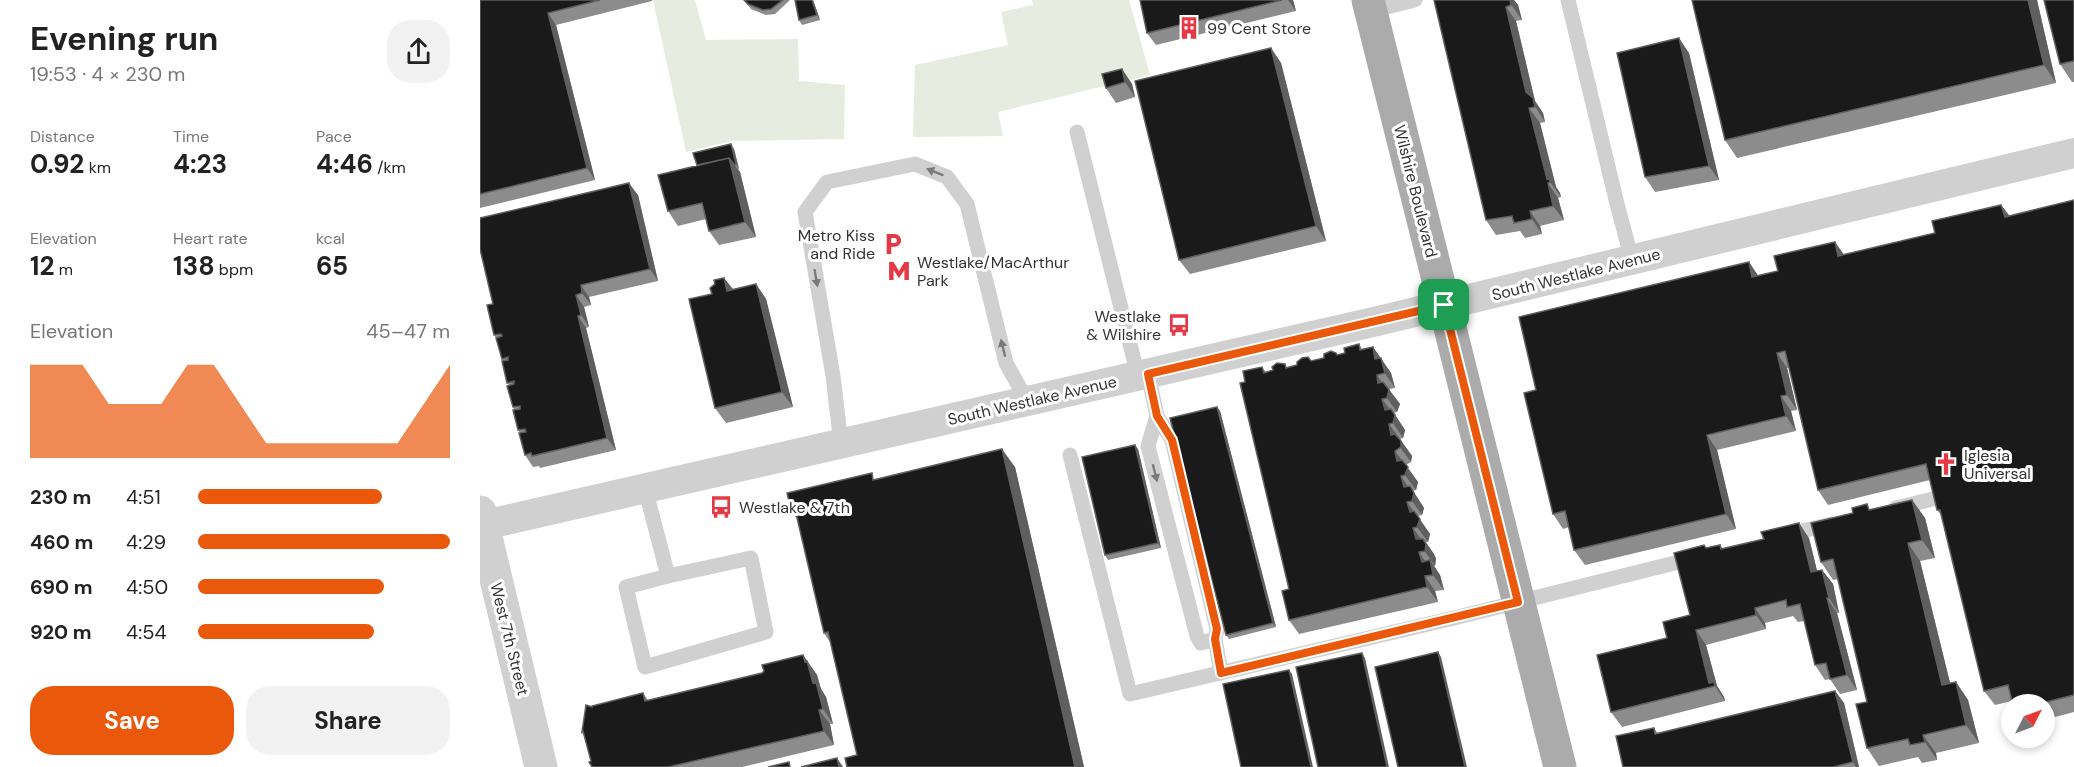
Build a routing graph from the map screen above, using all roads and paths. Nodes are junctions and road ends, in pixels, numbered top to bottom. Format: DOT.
graph roads {
  1 [pos="1415,0"];
  2 [pos="1568,0"];
  3 [pos="1370,5"];
  4 [pos="1077,132"];
  5 [pos="2074,153"];
  6 [pos="1632,260"];
  7 [pos="1444,305"];
  8 [pos="1143,375"];
  9 [pos="1027,401"];
  10 [pos="1157,416"];
  11 [pos="841,444"];
  12 [pos="1070,454"];
  13 [pos="645,488"];
  14 [pos="1941,497"];
  15 [pos="1884,511"];
  16 [pos="1849,520"];
  17 [pos="481,521"];
  18 [pos="1770,539"];
  19 [pos="1712,554"];
  20 [pos="668,576"];
  21 [pos="1518,602"];
  22 [pos="1215,639"];
  23 [pos="1221,673"];
  24 [pos="541,767"];
  25 [pos="1560,767"];
  1 -- 3 [label="lane"];
  2 -- 6 [label="lane"];
  3 -- 7 [label="main road, Wilshire Boulevard"];
  4 -- 8 [label="lane"];
  5 -- 6 [label="street, South Westlake Avenue"];
  6 -- 7 [label="street, South Westlake Avenue"];
  7 -- 8 [label="street, South Westlake Avenue"];
  7 -- 21 [label="main road, Wilshire Boulevard"];
  8 -- 9 [label="street, South Westlake Avenue"];
  8 -- 10 [label="lane"];
  9 -- 11 [label="street, South Westlake Avenue"];
  9 -- 11 [label="lane, one-way"];
  10 -- 22 [label="lane"];
  10 -- 22 [label="lane, one-way"];
  11 -- 13 [label="street, South Westlake Avenue"];
  12 -- 23 [label="lane"];
  13 -- 17 [label="street, South Westlake Avenue"];
  13 -- 20 [label="lane"];
  14 -- 15 [label="lane"];
  16 -- 18 [label="lane"];
  17 -- 24 [label="street, West 7th Street"];
  19 -- 21 [label="lane"];
  20 -- 20 [label="lane"];
  21 -- 23 [label="lane"];
  21 -- 25 [label="main road, Wilshire Boulevard"];
  22 -- 23 [label="lane"];
}
